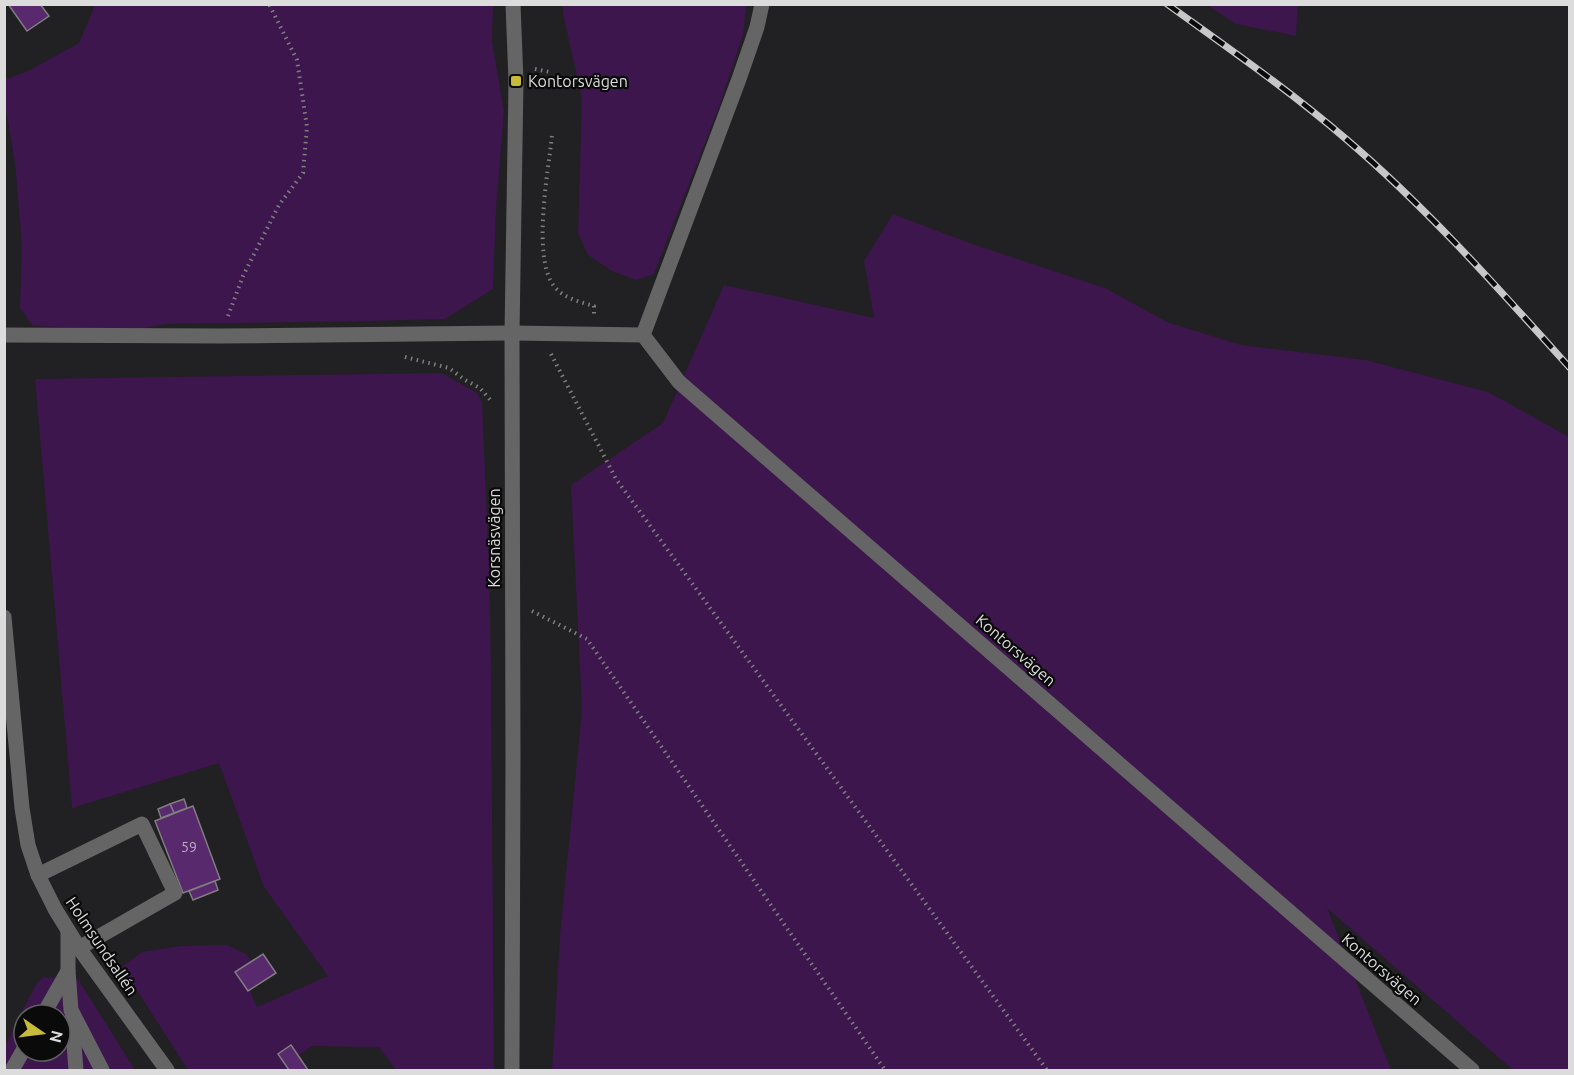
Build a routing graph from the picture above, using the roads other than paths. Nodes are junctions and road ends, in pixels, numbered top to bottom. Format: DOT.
graph roads {
  1 [pos="513,4"];
  2 [pos="762,4"];
  3 [pos="512,333"];
  4 [pos="4,335"];
  5 [pos="643,336"];
  6 [pos="4,617"];
  7 [pos="38,875"];
  8 [pos="68,932"];
  9 [pos="79,948"];
  10 [pos="68,971"];
  11 [pos="50,1003"];
  12 [pos="70,1003"];
  13 [pos="72,1012"];
  14 [pos="72,1022"];
  15 [pos="76,1071"];
  16 [pos="102,1071"];
  17 [pos="167,1071"];
  18 [pos="512,1071"];
  19 [pos="1472,1071"];
  1 -- 3 [label="street, Korsnäsvägen"];
  2 -- 5 [label="street"];
  3 -- 4 [label="street"];
  3 -- 5 [label="street"];
  3 -- 18 [label="street, Korsnäsvägen"];
  5 -- 19 [label="street, Kontorsvägen"];
  6 -- 7 [label="street, Holmsundsallén"];
  7 -- 8 [label="street, Holmsundsallén"];
  7 -- 9 [label="street"];
  8 -- 9 [label="street, Holmsundsallén"];
  8 -- 10 [label="street"];
  9 -- 17 [label="street, Holmsundsallén"];
  10 -- 11 [label="street"];
  10 -- 12 [label="street"];
  13 -- 16 [label="street"];
  14 -- 15 [label="street"];
}
